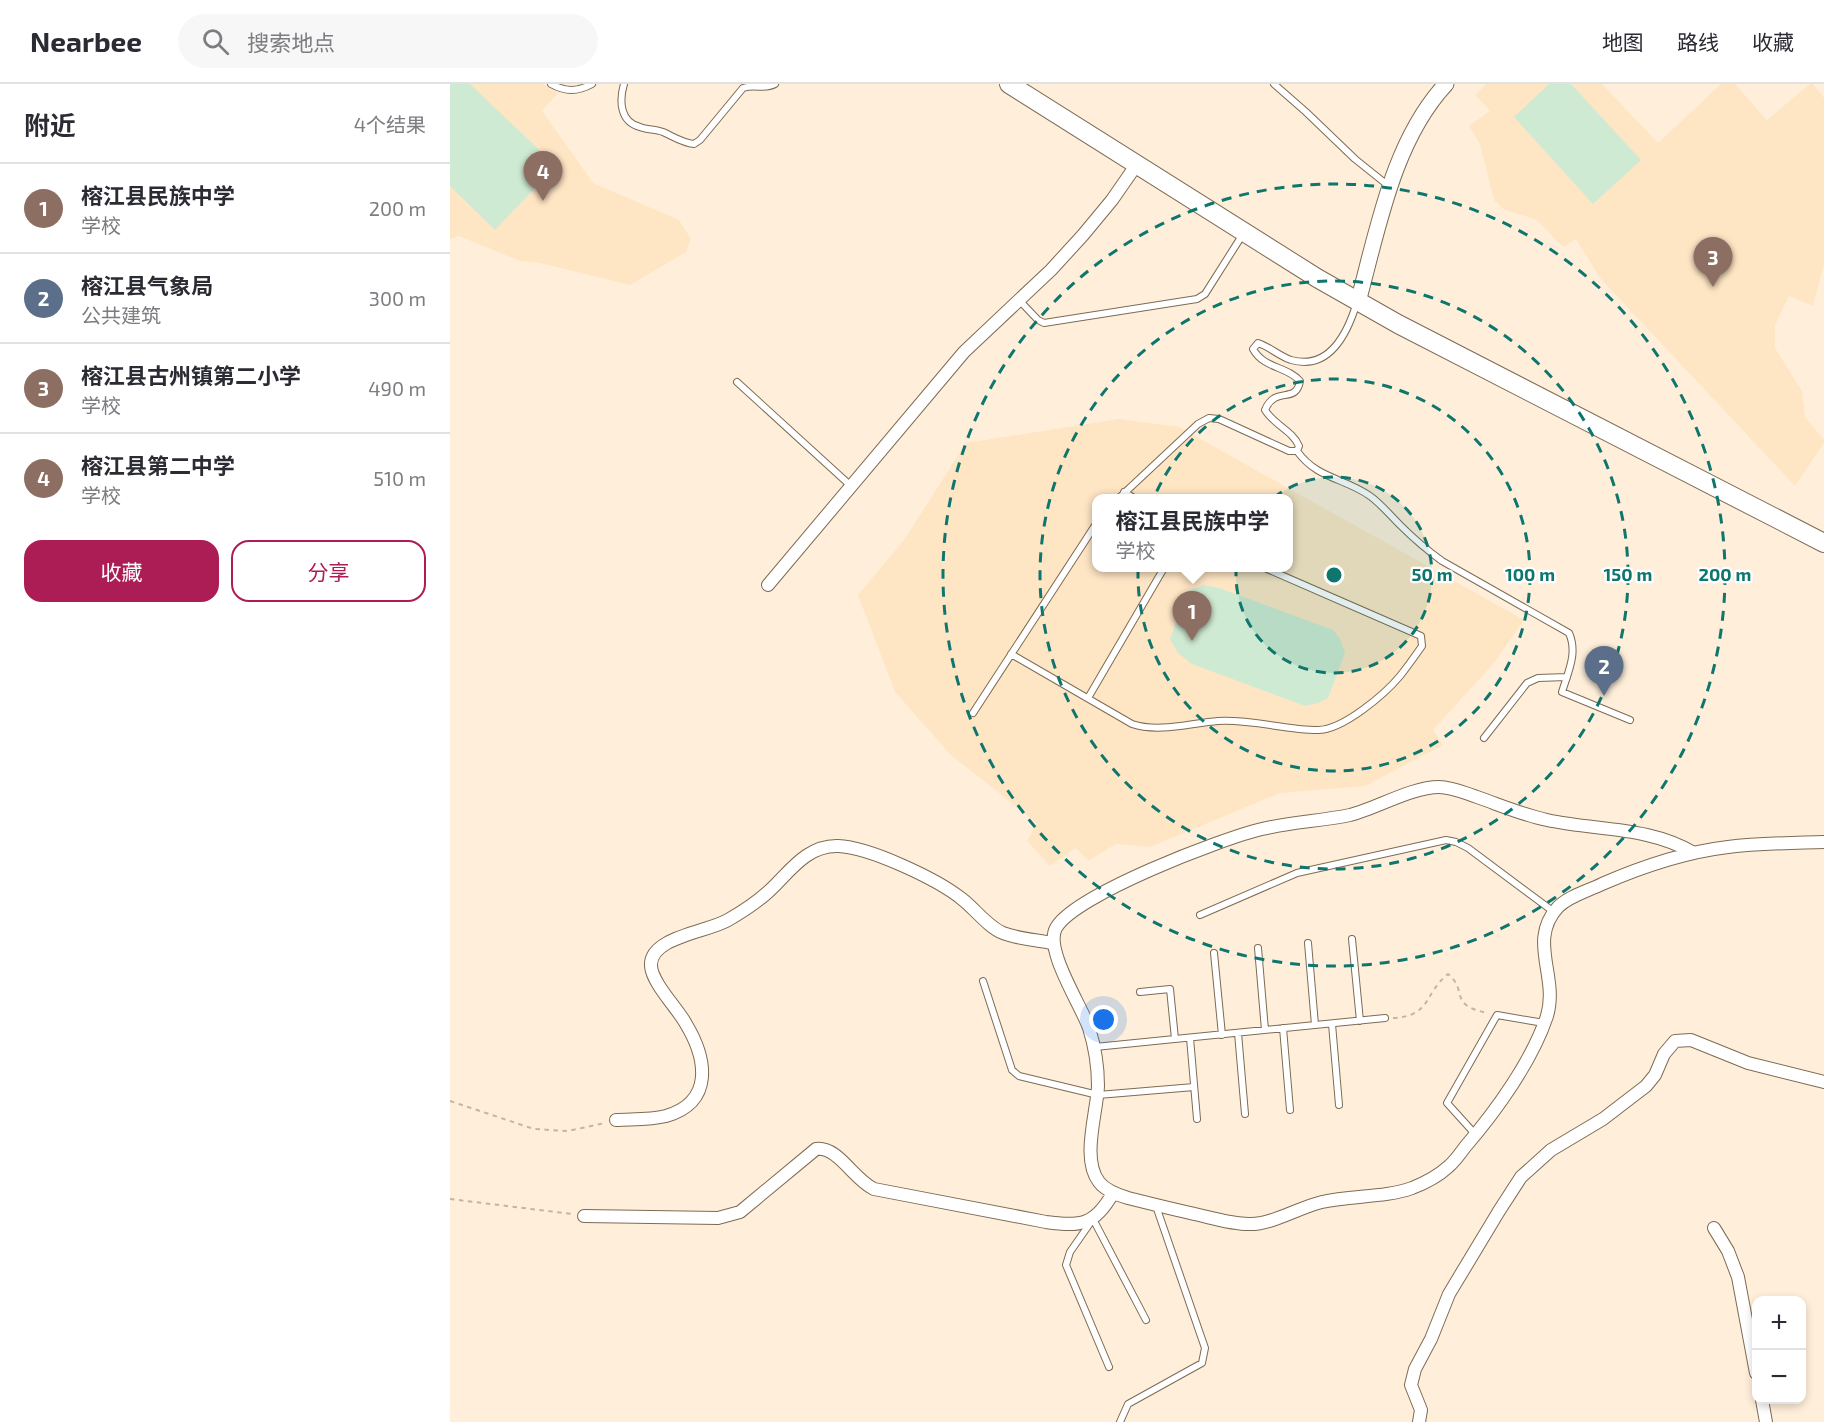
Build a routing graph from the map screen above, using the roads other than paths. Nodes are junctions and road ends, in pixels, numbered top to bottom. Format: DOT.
graph roads {
  1 [pos="551,84"];
  2 [pos="592,84"];
  3 [pos="624,84"];
  4 [pos="776,84"];
  5 [pos="1009,84"];
  6 [pos="1274,84"];
  7 [pos="1446,84"];
  8 [pos="741,86"];
  9 [pos="1028,89"];
  10 [pos="1137,164"];
  11 [pos="1390,188"];
  12 [pos="1244,232"];
  13 [pos="1019,300"];
  14 [pos="1358,302"];
  15 [pos="737,382"];
  16 [pos="1297,451"];
  17 [pos="851,486"];
  18 [pos="1124,492"];
  19 [pos="1127,494"];
  20 [pos="1092,530"];
  21 [pos="1824,543"];
  22 [pos="1161,572"];
  23 [pos="1276,572"];
  24 [pos="768,585"];
  25 [pos="1011,654"];
  26 [pos="1567,677"];
  27 [pos="1088,698"];
  28 [pos="973,713"];
  29 [pos="1630,720"];
  30 [pos="1485,738"];
  31 [pos="1824,842"];
  32 [pos="1694,853"];
  33 [pos="1554,912"];
  34 [pos="1200,915"];
  35 [pos="1353,939"];
  36 [pos="1052,943"];
  37 [pos="1308,943"];
  38 [pos="1258,948"];
  39 [pos="1214,953"];
  40 [pos="983,981"];
  41 [pos="1140,992"];
  42 [pos="1385,1018"];
  43 [pos="1360,1021"];
  44 [pos="1545,1023"];
  45 [pos="1332,1024"];
  46 [pos="1315,1025"];
  47 [pos="1283,1028"];
  48 [pos="1265,1030"];
  49 [pos="1238,1033"];
  50 [pos="1222,1035"];
  51 [pos="1190,1038"];
  52 [pos="1175,1039"];
  53 [pos="1095,1047"];
  54 [pos="1824,1083"];
  55 [pos="1194,1087"];
  56 [pos="1098,1095"];
  57 [pos="1339,1105"];
  58 [pos="1290,1110"];
  59 [pos="1245,1114"];
  60 [pos="1197,1119"];
  61 [pos="616,1120"];
  62 [pos="1476,1135"];
  63 [pos="1113,1193"];
  64 [pos="1156,1205"];
  65 [pos="584,1216"];
  66 [pos="1093,1219"];
  67 [pos="1714,1228"];
  68 [pos="1146,1320"];
  69 [pos="1752,1352"];
  70 [pos="1109,1367"];
  71 [pos="1763,1404"];
  72 [pos="1120,1422"];
  73 [pos="1419,1422"];
  74 [pos="1766,1422"];
  1 -- 2 [label="lane"];
  3 -- 8 [label="lane"];
  4 -- 8 [label="lane"];
  5 -- 9 [label="main road"];
  6 -- 11 [label="lane"];
  7 -- 11 [label="street"];
  9 -- 10 [label="main road"];
  10 -- 12 [label="main road"];
  10 -- 13 [label="street"];
  11 -- 14 [label="street"];
  12 -- 13 [label="lane"];
  12 -- 14 [label="main road"];
  13 -- 17 [label="street"];
  14 -- 16 [label="lane"];
  14 -- 21 [label="main road"];
  15 -- 17 [label="lane"];
  16 -- 18 [label="lane"];
  16 -- 26 [label="lane"];
  17 -- 24 [label="street"];
  18 -- 19 [label="lane"];
  20 -- 25 [label="lane"];
  22 -- 27 [label="lane"];
  23 -- 27 [label="lane"];
  25 -- 27 [label="lane"];
  25 -- 28 [label="lane"];
  26 -- 29 [label="lane"];
  26 -- 30 [label="lane"];
  31 -- 32 [label="street"];
  32 -- 33 [label="street"];
  32 -- 36 [label="street"];
  33 -- 34 [label="lane"];
  33 -- 44 [label="street"];
  35 -- 43 [label="lane"];
  36 -- 53 [label="street"];
  36 -- 61 [label="street"];
  37 -- 46 [label="lane"];
  38 -- 48 [label="lane"];
  39 -- 50 [label="lane"];
  40 -- 56 [label="lane"];
  41 -- 52 [label="lane"];
  42 -- 43 [label="lane"];
  43 -- 45 [label="lane"];
  44 -- 62 [label="street"];
  44 -- 62 [label="lane"];
  45 -- 46 [label="lane"];
  45 -- 57 [label="lane"];
  46 -- 47 [label="lane"];
  47 -- 48 [label="lane"];
  47 -- 58 [label="lane"];
  48 -- 49 [label="lane"];
  49 -- 50 [label="lane"];
  49 -- 59 [label="lane"];
  50 -- 51 [label="lane"];
  51 -- 52 [label="lane"];
  51 -- 55 [label="lane"];
  52 -- 53 [label="lane"];
  53 -- 56 [label="street"];
  54 -- 73 [label="street"];
  55 -- 56 [label="lane"];
  55 -- 60 [label="lane"];
  56 -- 63 [label="street"];
  62 -- 64 [label="street"];
  63 -- 64 [label="street"];
  63 -- 66 [label="street"];
  64 -- 72 [label="lane"];
  65 -- 66 [label="street"];
  66 -- 68 [label="lane"];
  66 -- 70 [label="lane"];
  67 -- 69 [label="street"];
  71 -- 74 [label="street"];
}
